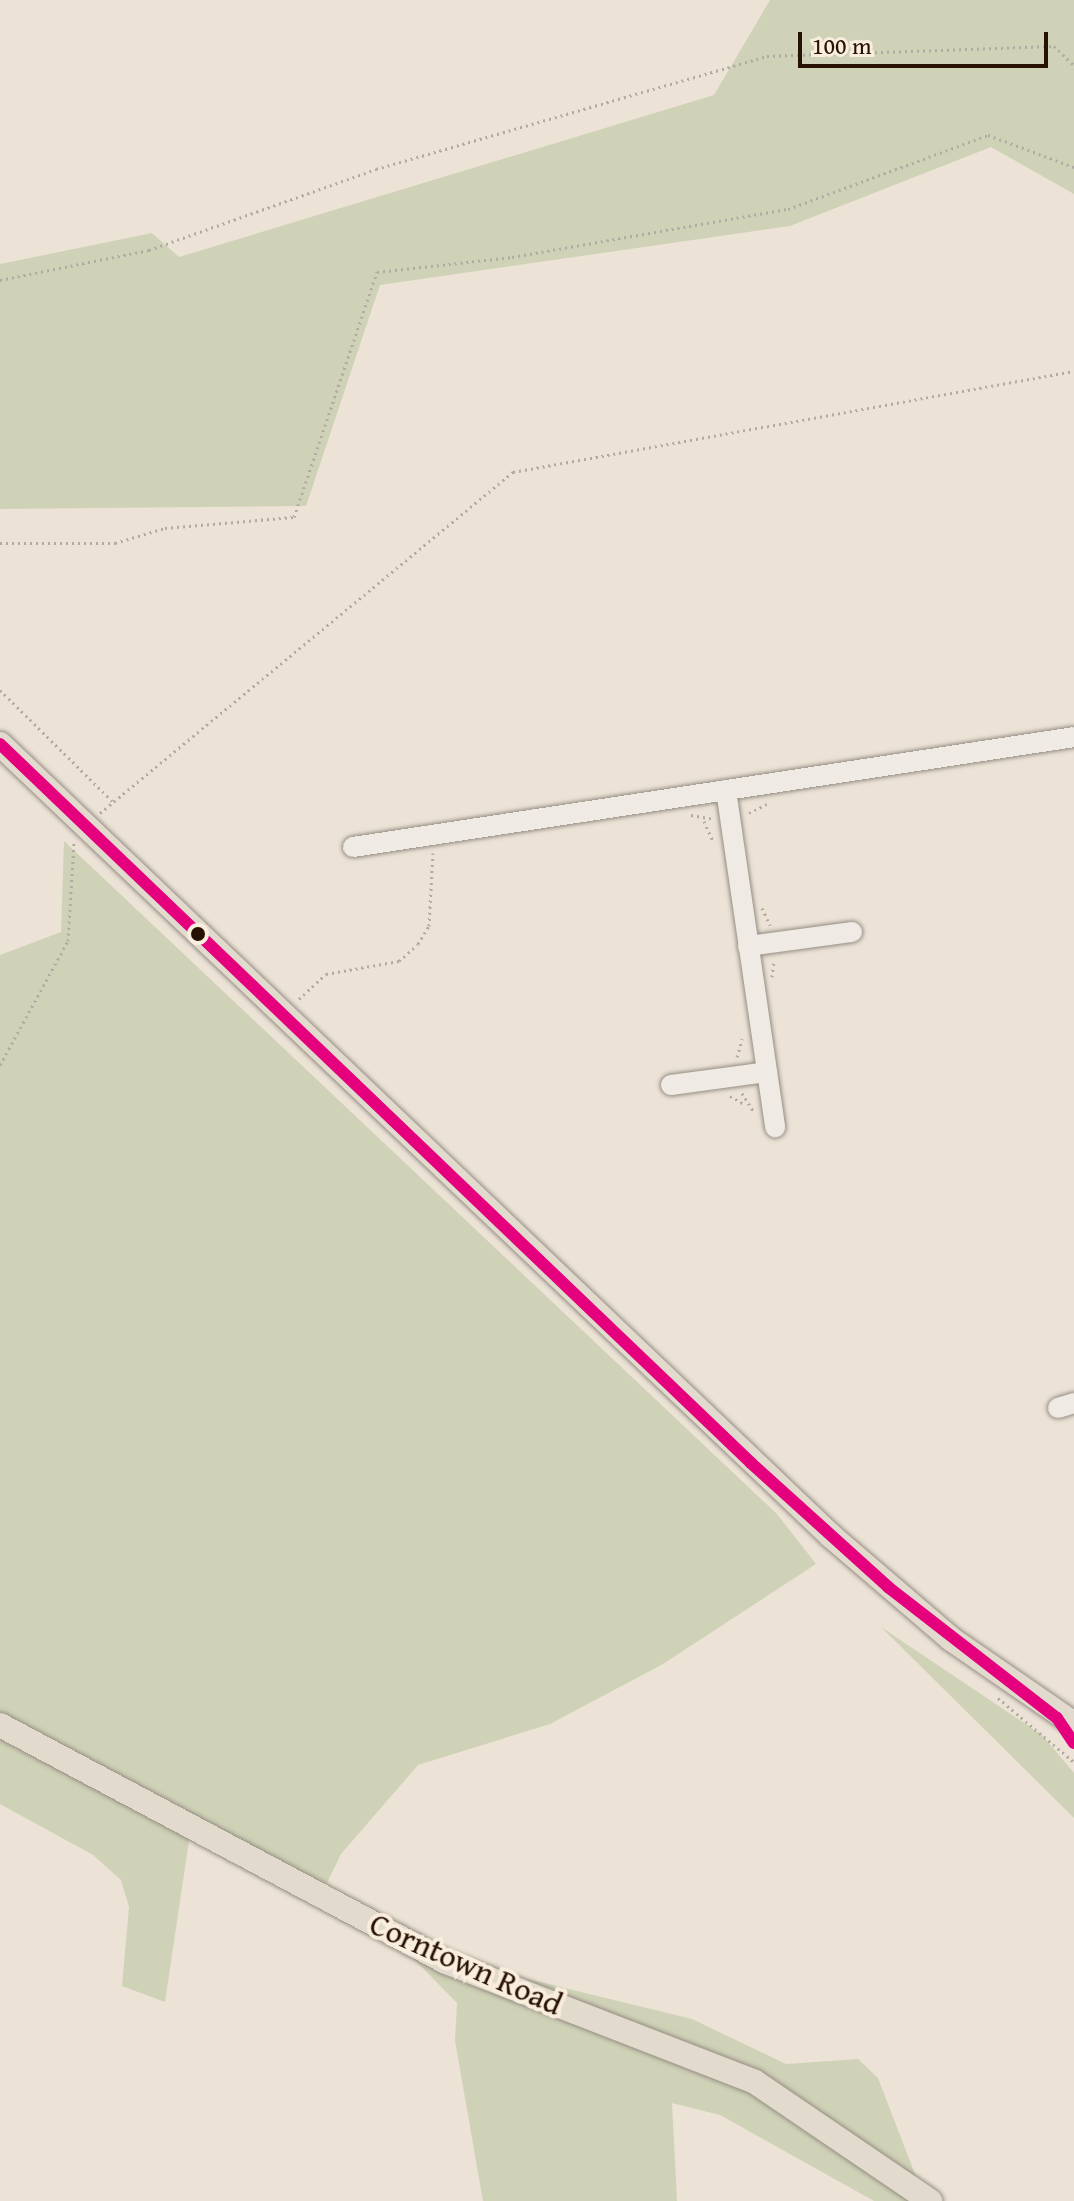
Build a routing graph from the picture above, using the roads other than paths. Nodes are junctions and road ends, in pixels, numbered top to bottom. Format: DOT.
graph roads {
  1 [pos="1074,737"];
  2 [pos="0,744"];
  3 [pos="726,790"];
  4 [pos="353,847"];
  5 [pos="852,932"];
  6 [pos="748,946"];
  7 [pos="767,1072"];
  8 [pos="671,1085"];
  9 [pos="775,1127"];
  10 [pos="1065,1721"];
  11 [pos="0,1725"];
  12 [pos="1074,1743"];
  13 [pos="930,2201"];
  1 -- 3 [label="street"];
  2 -- 10 [label="main road"];
  3 -- 4 [label="street"];
  3 -- 6 [label="street"];
  5 -- 6 [label="street"];
  6 -- 7 [label="street"];
  7 -- 8 [label="street"];
  7 -- 9 [label="street"];
  10 -- 12 [label="main road"];
  11 -- 13 [label="main road, Corntown Road"];
}
